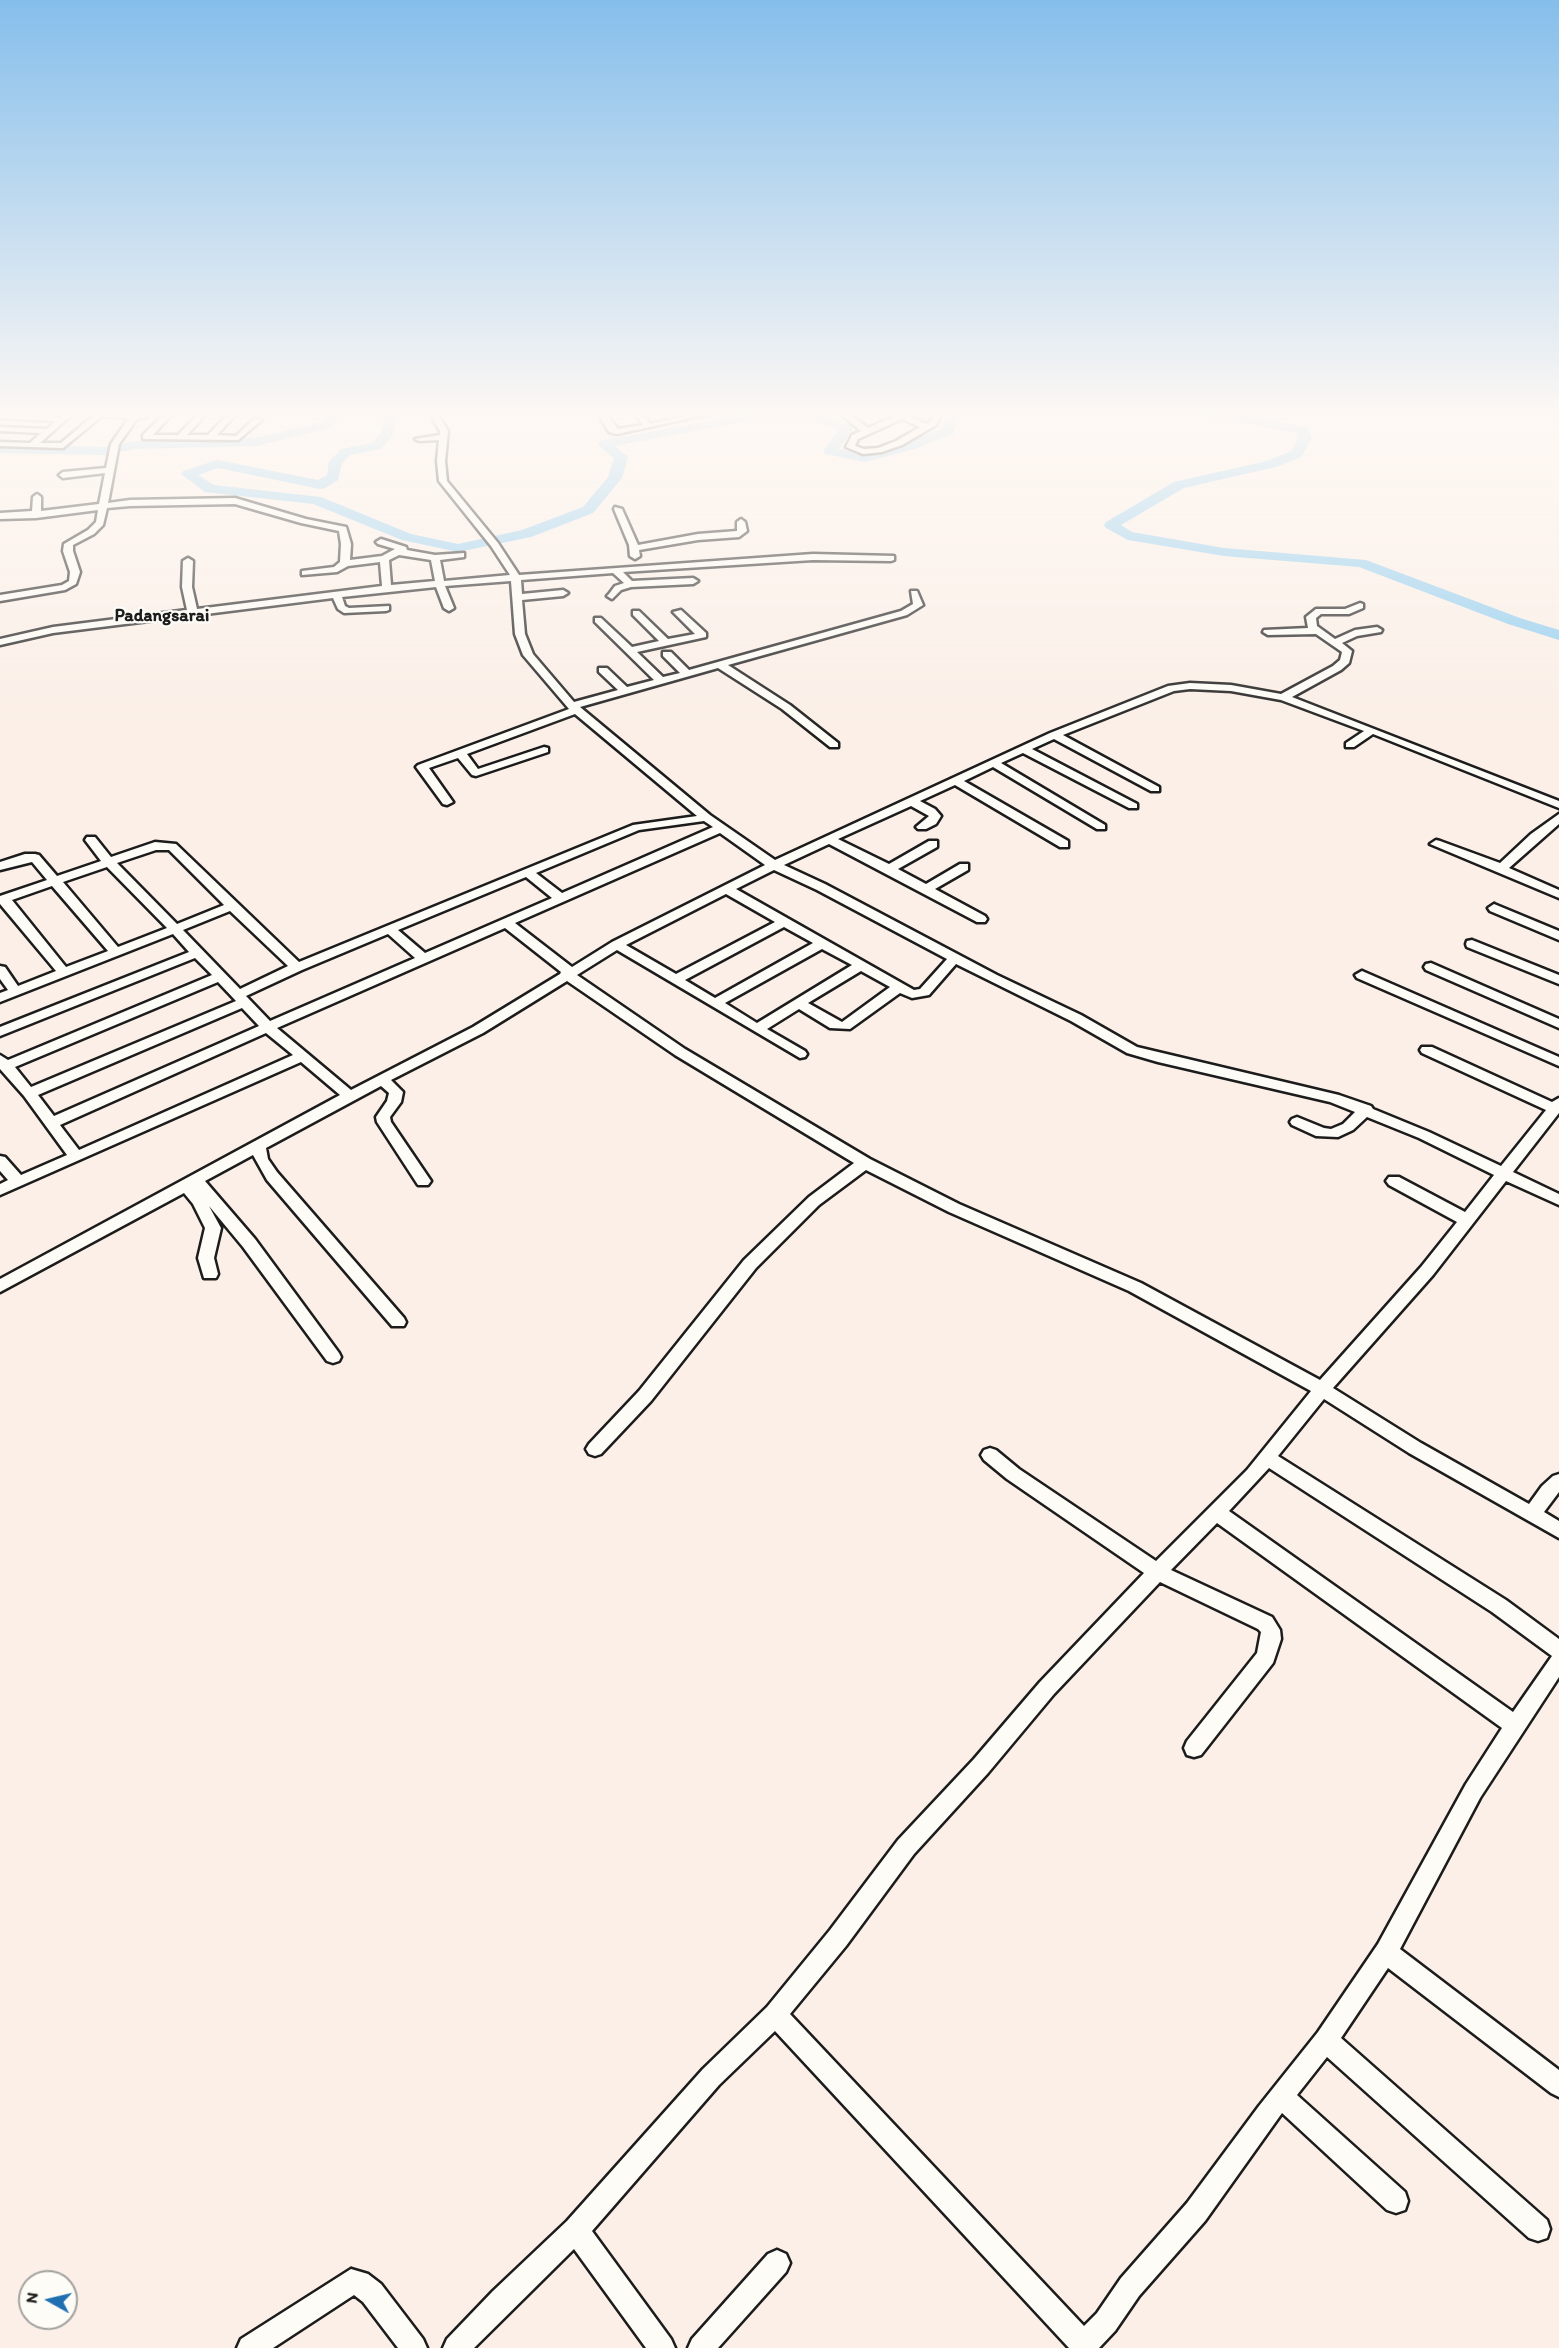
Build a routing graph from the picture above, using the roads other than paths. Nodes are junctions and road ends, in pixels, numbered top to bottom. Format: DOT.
graph roads {
  1 [pos="101,521"];
  2 [pos="306,521"];
  3 [pos="474,521"];
  4 [pos="623,521"];
  5 [pos="741,522"];
  6 [pos="381,542"];
  7 [pos="634,548"];
  8 [pos="399,552"];
  9 [pos="461,555"];
  10 [pos="435,558"];
  11 [pos="891,558"];
  12 [pos="384,559"];
  13 [pos="188,561"];
  14 [pos="345,563"];
  15 [pos="636,568"];
  16 [pos="616,570"];
  17 [pos="305,573"];
  18 [pos="516,578"];
  19 [pos="693,581"];
  20 [pos="630,584"];
  21 [pos="440,585"];
  22 [pos="387,588"];
  23 [pos="563,593"];
  24 [pos="914,593"];
  25 [pos="337,596"];
  26 [pos="612,596"];
  27 [pos="0,597"];
  28 [pos="519,597"];
  29 [pos="1360,606"];
  30 [pos="386,608"];
  31 [pos="449,608"];
  32 [pos="678,612"];
  33 [pos="636,613"];
  34 [pos="193,615"];
  35 [pos="598,620"];
  36 [pos="1377,630"];
  37 [pos="1316,631"];
  38 [pos="1268,633"];
  39 [pos="0,642"];
  40 [pos="1334,643"];
  41 [pos="756,645"];
  42 [pos="667,648"];
  43 [pos="629,651"];
  44 [pos="769,652"];
  45 [pos="722,666"];
  46 [pos="603,670"];
  47 [pos="688,675"];
  48 [pos="662,682"];
  49 [pos="626,692"];
  50 [pos="1282,697"];
  51 [pos="574,708"];
  52 [pos="1372,729"];
  53 [pos="1054,735"];
  54 [pos="529,737"];
  55 [pos="834,744"];
  56 [pos="1350,745"];
  57 [pos="1023,749"];
  58 [pos="460,753"];
  59 [pos="993,763"];
  60 [pos="956,781"];
  61 [pos="1126,788"];
  62 [pos="1155,789"];
  63 [pos="447,802"];
  64 [pos="913,802"];
  65 [pos="1558,803"];
  66 [pos="1133,806"];
  67 [pos="706,817"];
  68 [pos="1559,818"];
  69 [pos="922,827"];
  70 [pos="1101,827"];
  71 [pos="721,828"];
  72 [pos="91,840"];
  73 [pos="830,840"];
  74 [pos="933,844"];
  75 [pos="1064,844"];
  76 [pos="1436,844"];
  77 [pos="109,862"];
  78 [pos="774,865"];
  79 [pos="0,866"];
  80 [pos="964,867"];
  81 [pos="1502,868"];
  82 [pos="890,869"];
  83 [pos="527,872"];
  84 [pos="53,880"];
  85 [pos="728,890"];
  86 [pos="925,890"];
  87 [pos="1559,894"];
  88 [pos="559,897"];
  89 [pos="2,899"];
  90 [pos="232,906"];
  91 [pos="1494,908"];
  92 [pos="981,919"];
  93 [pos="785,921"];
  94 [pos="505,922"];
  95 [pos="175,929"];
  96 [pos="390,929"];
  97 [pos="1559,936"];
  98 [pos="821,944"];
  99 [pos="1473,944"];
  100 [pos="616,945"];
  101 [pos="116,952"];
  102 [pos="197,953"];
  103 [pos="422,957"];
  104 [pos="954,959"];
  105 [pos="860,966"];
  106 [pos="297,967"];
  107 [pos="1431,967"];
  108 [pos="0,970"];
  109 [pos="64,973"];
  110 [pos="568,973"];
  111 [pos="1362,975"];
  112 [pos="219,977"];
  113 [pos="675,980"];
  114 [pos="1559,980"];
  115 [pos="898,988"];
  116 [pos="16,992"];
  117 [pos="0,998"];
  118 [pos="241,998"];
  119 [pos="798,1003"];
  120 [pos="714,1004"];
  121 [pos="1559,1024"];
  122 [pos="268,1027"];
  123 [pos="757,1029"];
  124 [pos="0,1032"];
  125 [pos="1427,1050"];
  126 [pos="801,1054"];
  127 [pos="303,1056"];
  128 [pos="1559,1062"];
  129 [pos="3,1063"];
  130 [pos="382,1079"];
  131 [pos="29,1093"];
  132 [pos="350,1096"];
  133 [pos="1366,1109"];
  134 [pos="1554,1113"];
  135 [pos="1297,1122"];
  136 [pos="51,1123"];
  137 [pos="258,1146"];
  138 [pos="76,1157"];
  139 [pos="0,1161"];
  140 [pos="865,1163"];
  141 [pos="1505,1172"];
  142 [pos="423,1181"];
  143 [pos="1394,1181"];
  144 [pos="18,1182"];
  145 [pos="191,1183"];
  146 [pos="0,1190"];
  147 [pos="1559,1200"];
  148 [pos="1466,1219"];
  149 [pos="210,1274"];
  150 [pos="0,1286"];
  151 [pos="398,1322"];
  152 [pos="333,1356"];
  153 [pos="1322,1389"];
  154 [pos="595,1449"];
  155 [pos="990,1455"];
  156 [pos="1267,1458"];
  157 [pos="1559,1481"];
  158 [pos="1217,1513"];
  159 [pos="1532,1515"];
  160 [pos="1559,1530"];
  161 [pos="1157,1572"];
  162 [pos="1559,1650"];
  163 [pos="1559,1661"];
  164 [pos="1515,1725"];
  165 [pos="1194,1748"];
  166 [pos="1386,1952"];
  167 [pos="776,2016"];
  168 [pos="1326,2040"];
  169 [pos="1559,2085"];
  170 [pos="1282,2097"];
  171 [pos="1396,2201"];
  172 [pos="1538,2229"];
  173 [pos="576,2230"];
  174 [pos="777,2263"];
  175 [pos="1083,2346"];
  176 [pos="250,2348"];
  177 [pos="414,2348"];
  178 [pos="456,2348"];
  179 [pos="662,2348"];
  180 [pos="701,2348"];
  1 -- 27 [label="street"];
  2 -- 14 [label="street"];
  3 -- 18 [label="street"];
  4 -- 7 [label="street"];
  5 -- 7 [label="street"];
  6 -- 8 [label="street"];
  7 -- 15 [label="street"];
  8 -- 10 [label="street"];
  8 -- 12 [label="street"];
  9 -- 10 [label="street"];
  10 -- 21 [label="street"];
  11 -- 15 [label="street"];
  12 -- 14 [label="street"];
  12 -- 22 [label="street"];
  13 -- 34 [label="street"];
  14 -- 17 [label="street"];
  15 -- 16 [label="street"];
  16 -- 18 [label="street"];
  16 -- 20 [label="street"];
  18 -- 21 [label="street"];
  18 -- 28 [label="street"];
  19 -- 20 [label="street"];
  20 -- 26 [label="street"];
  21 -- 22 [label="street"];
  21 -- 31 [label="street"];
  22 -- 25 [label="street"];
  23 -- 28 [label="street"];
  24 -- 44 [label="street"];
  25 -- 30 [label="street"];
  25 -- 34 [label="street"];
  28 -- 51 [label="street"];
  29 -- 37 [label="street"];
  32 -- 42 [label="street"];
  33 -- 42 [label="street"];
  34 -- 39 [label="street"];
  35 -- 43 [label="street"];
  36 -- 40 [label="street"];
  37 -- 38 [label="street"];
  37 -- 40 [label="street"];
  40 -- 50 [label="street"];
  41 -- 44 [label="street"];
  42 -- 43 [label="street"];
  42 -- 47 [label="street"];
  43 -- 48 [label="street"];
  44 -- 45 [label="street"];
  45 -- 47 [label="street"];
  45 -- 55 [label="street"];
  46 -- 49 [label="street"];
  47 -- 48 [label="street"];
  48 -- 49 [label="street"];
  49 -- 51 [label="street"];
  50 -- 52 [label="street"];
  50 -- 53 [label="street"];
  51 -- 54 [label="street"];
  51 -- 67 [label="street"];
  52 -- 56 [label="street"];
  52 -- 65 [label="street"];
  53 -- 57 [label="street"];
  53 -- 61 [label="street"];
  54 -- 58 [label="street"];
  54 -- 58 [label="street"];
  57 -- 59 [label="street"];
  57 -- 61 [label="street"];
  58 -- 63 [label="street"];
  59 -- 60 [label="street"];
  59 -- 70 [label="street"];
  60 -- 64 [label="street"];
  60 -- 75 [label="street"];
  61 -- 62 [label="street"];
  61 -- 66 [label="street"];
  64 -- 69 [label="street"];
  64 -- 73 [label="street"];
  67 -- 71 [label="street"];
  67 -- 83 [label="street"];
  68 -- 81 [label="street"];
  71 -- 78 [label="street"];
  71 -- 88 [label="street"];
  72 -- 77 [label="street"];
  73 -- 78 [label="street"];
  73 -- 82 [label="street"];
  74 -- 82 [label="street"];
  76 -- 81 [label="street"];
  77 -- 84 [label="street"];
  77 -- 90 [label="street"];
  77 -- 95 [label="street"];
  78 -- 85 [label="street"];
  78 -- 104 [label="street"];
  79 -- 84 [label="street"];
  80 -- 86 [label="street"];
  81 -- 87 [label="street"];
  82 -- 86 [label="street"];
  83 -- 88 [label="street"];
  83 -- 96 [label="street"];
  84 -- 89 [label="street"];
  84 -- 101 [label="street"];
  85 -- 93 [label="street"];
  85 -- 100 [label="street"];
  86 -- 92 [label="street"];
  88 -- 94 [label="street"];
  89 -- 109 [label="street"];
  90 -- 95 [label="street"];
  90 -- 106 [label="street"];
  91 -- 97 [label="street"];
  93 -- 98 [label="street"];
  93 -- 113 [label="street"];
  94 -- 103 [label="street"];
  94 -- 110 [label="street"];
  95 -- 101 [label="street"];
  95 -- 102 [label="street"];
  96 -- 103 [label="street"];
  96 -- 106 [label="street"];
  98 -- 105 [label="street"];
  98 -- 120 [label="street"];
  99 -- 114 [label="street"];
  100 -- 110 [label="street"];
  100 -- 113 [label="street"];
  101 -- 109 [label="street"];
  102 -- 112 [label="street"];
  102 -- 124 [label="street"];
  103 -- 122 [label="street"];
  104 -- 115 [label="street"];
  104 -- 133 [label="street"];
  105 -- 115 [label="street"];
  105 -- 119 [label="street"];
  106 -- 118 [label="street"];
  107 -- 121 [label="street"];
  108 -- 116 [label="street"];
  109 -- 116 [label="street"];
  110 -- 130 [label="street"];
  110 -- 140 [label="street"];
  111 -- 128 [label="street"];
  112 -- 118 [label="street"];
  112 -- 129 [label="street"];
  113 -- 120 [label="street"];
  115 -- 119 [label="street"];
  116 -- 117 [label="street"];
  118 -- 122 [label="street"];
  118 -- 131 [label="street"];
  119 -- 123 [label="street"];
  120 -- 123 [label="street"];
  122 -- 127 [label="street"];
  122 -- 136 [label="street"];
  123 -- 126 [label="street"];
  125 -- 134 [label="street"];
  127 -- 132 [label="street"];
  127 -- 138 [label="street"];
  129 -- 131 [label="street"];
  130 -- 132 [label="street"];
  130 -- 142 [label="street"];
  131 -- 136 [label="street"];
  132 -- 137 [label="street"];
  133 -- 135 [label="street"];
  133 -- 141 [label="street"];
  134 -- 141 [label="street"];
  136 -- 138 [label="street"];
  137 -- 145 [label="street"];
  137 -- 151 [label="street"];
  138 -- 144 [label="street"];
  139 -- 144 [label="street"];
  140 -- 153 [label="street"];
  140 -- 154 [label="street"];
  141 -- 147 [label="street"];
  141 -- 148 [label="street"];
  143 -- 148 [label="street"];
  144 -- 146 [label="street"];
  145 -- 149 [label="street"];
  145 -- 150 [label="street"];
  145 -- 152 [label="street"];
  148 -- 153 [label="street"];
  153 -- 156 [label="street"];
  153 -- 159 [label="street"];
  155 -- 161 [label="street"];
  156 -- 158 [label="street"];
  156 -- 162 [label="street"];
  157 -- 159 [label="street"];
  158 -- 161 [label="street"];
  158 -- 164 [label="street"];
  159 -- 160 [label="street"];
  161 -- 165 [label="street"];
  161 -- 167 [label="street"];
  163 -- 164 [label="street"];
  164 -- 166 [label="street"];
  166 -- 168 [label="street"];
  166 -- 169 [label="street"];
  167 -- 173 [label="street"];
  167 -- 175 [label="street"];
  168 -- 170 [label="street"];
  168 -- 172 [label="street"];
  170 -- 171 [label="street"];
  170 -- 175 [label="street"];
  173 -- 178 [label="street"];
  173 -- 179 [label="street"];
  174 -- 180 [label="street"];
  176 -- 177 [label="street"];
}
